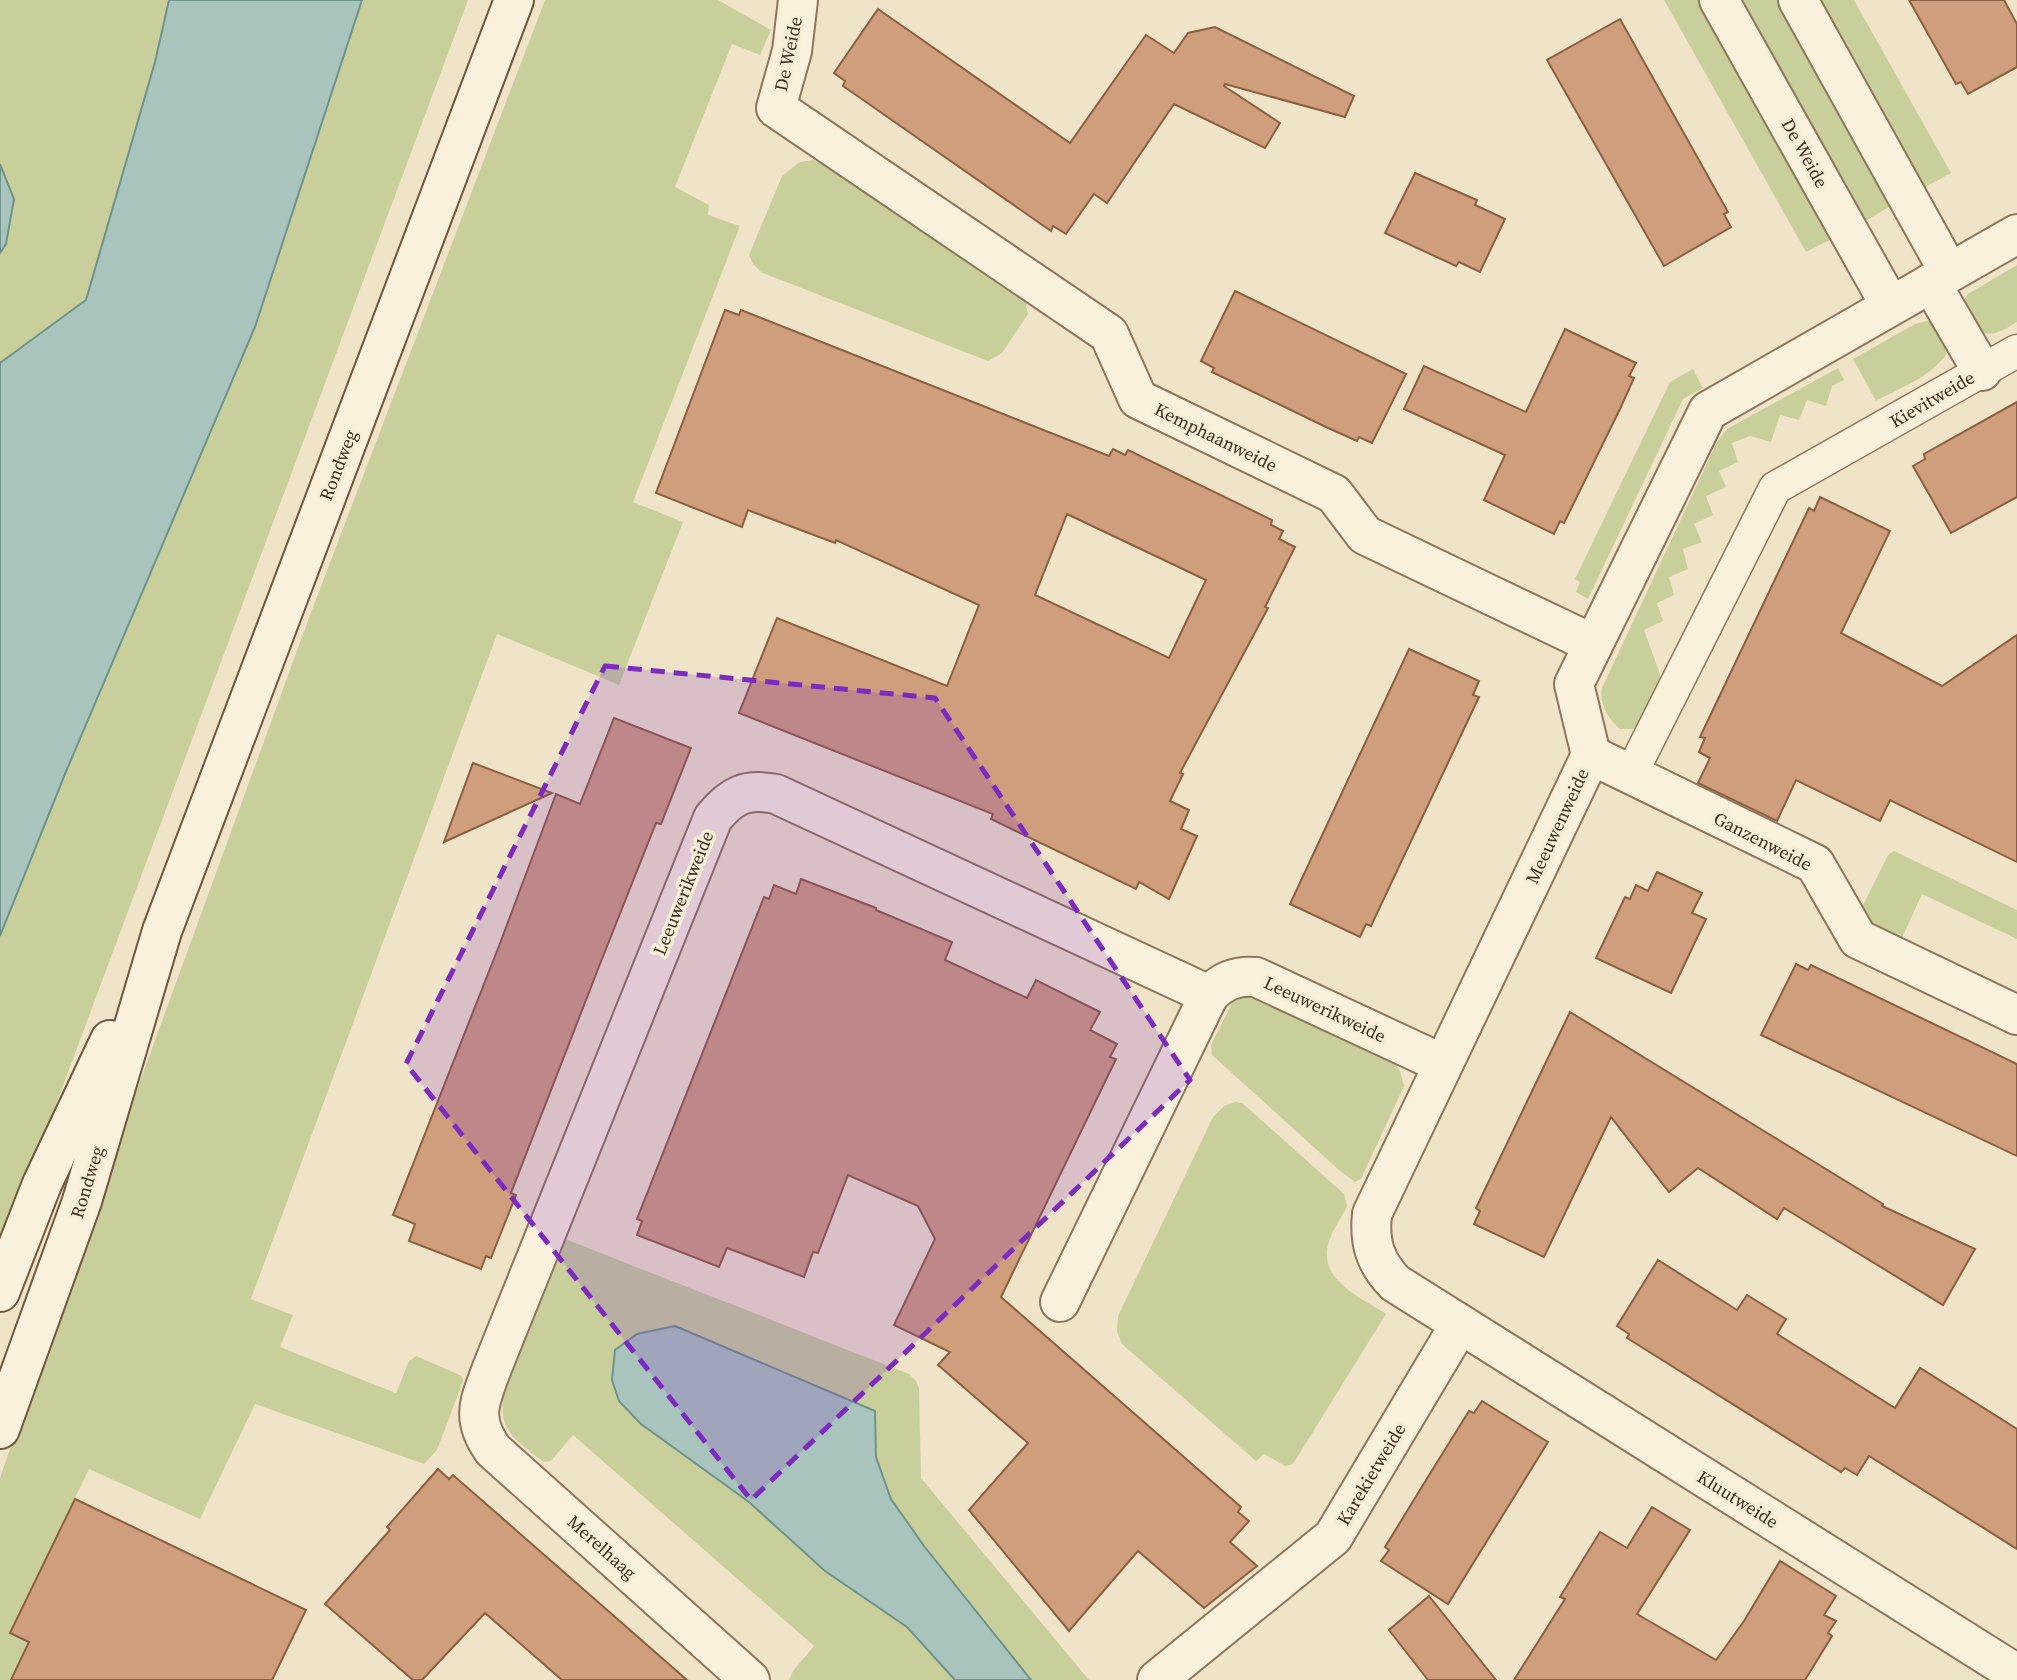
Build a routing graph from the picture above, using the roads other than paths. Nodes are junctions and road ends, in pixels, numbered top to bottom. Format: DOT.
graph roads {
  1 [pos="514,0"];
  2 [pos="798,0"];
  3 [pos="1719,0"];
  4 [pos="1798,0"];
  5 [pos="776,108"];
  6 [pos="2017,234"];
  7 [pos="1940,277"];
  8 [pos="1890,305"];
  9 [pos="2017,351"];
  10 [pos="1982,371"];
  11 [pos="1593,644"];
  12 [pos="1591,755"];
  13 [pos="1630,776"];
  14 [pos="162,931"];
  15 [pos="1209,995"];
  16 [pos="2017,1014"];
  17 [pos="1443,1064"];
  18 [pos="0,1292"];
  19 [pos="1060,1302"];
  20 [pos="1460,1324"];
  21 [pos="480,1401"];
  22 [pos="0,1429"];
  23 [pos="2000,1672"];
  24 [pos="750,1680"];
  25 [pos="1157,1680"];
  1 -- 14 [label="street, Rondweg"];
  2 -- 5 [label="street, De Weide"];
  3 -- 8 [label="street, De Weide"];
  4 -- 7 [label="street"];
  5 -- 11 [label="street, Kemphaanweide"];
  6 -- 7 [label="street"];
  7 -- 8 [label="street"];
  7 -- 10 [label="street, Kievitweide"];
  8 -- 11 [label="street, Meeuwenweide"];
  9 -- 10 [label="lane, Kievitweide"];
  10 -- 13 [label="lane, Kievitweide"];
  11 -- 12 [label="street, Meeuwenweide"];
  12 -- 13 [label="street, Ganzenweide"];
  12 -- 17 [label="street, Meeuwenweide"];
  13 -- 16 [label="street, Ganzenweide"];
  14 -- 18 [label="street, Rondweg"];
  14 -- 22 [label="street, Rondweg"];
  15 -- 17 [label="street, Leeuwerikweide"];
  15 -- 19 [label="street"];
  15 -- 21 [label="street, Leeuwerikweide"];
  17 -- 20 [label="street, Meeuwenweide"];
  20 -- 23 [label="street, Kluutweide"];
  20 -- 25 [label="street, Karekietweide"];
  21 -- 24 [label="street, Merelhaag"];
}
